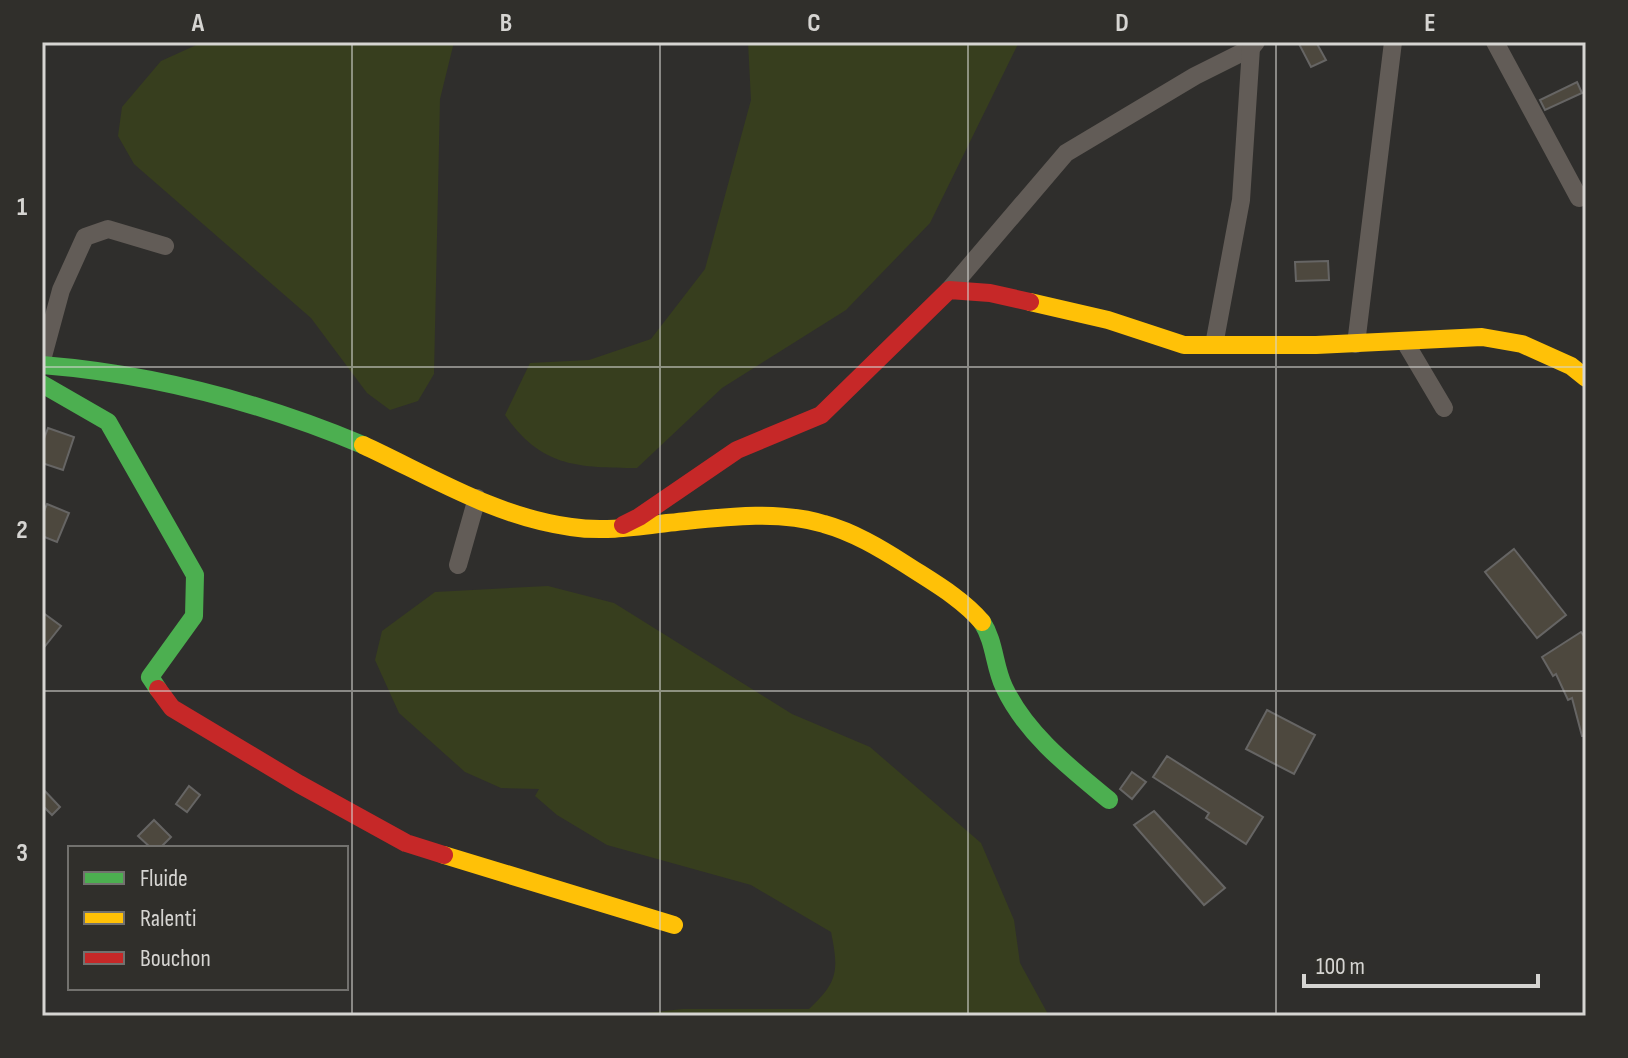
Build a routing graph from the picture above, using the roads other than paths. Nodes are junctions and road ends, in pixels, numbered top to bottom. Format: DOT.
graph roads {
  1 [pos="1393,42"];
  2 [pos="1495,42"];
  3 [pos="1253,45"];
  4 [pos="1579,198"];
  5 [pos="165,246"];
  6 [pos="949,290"];
  7 [pos="1405,342"];
  8 [pos="1356,344"];
  9 [pos="1214,345"];
  10 [pos="42,362"];
  11 [pos="1586,378"];
  12 [pos="42,384"];
  13 [pos="1444,408"];
  14 [pos="477,498"];
  15 [pos="611,531"];
  16 [pos="458,565"];
  17 [pos="1109,800"];
  18 [pos="674,925"];
  1 -- 8 [label="street"];
  2 -- 4 [label="street"];
  3 -- 6 [label="street"];
  3 -- 9 [label="street"];
  5 -- 10 [label="street"];
  6 -- 9 [label="street"];
  6 -- 15 [label="street"];
  7 -- 8 [label="street"];
  7 -- 11 [label="street"];
  7 -- 13 [label="street"];
  8 -- 9 [label="street"];
  10 -- 14 [label="street"];
  12 -- 18 [label="street"];
  14 -- 15 [label="street"];
  14 -- 16 [label="street"];
  15 -- 17 [label="street"];
}
